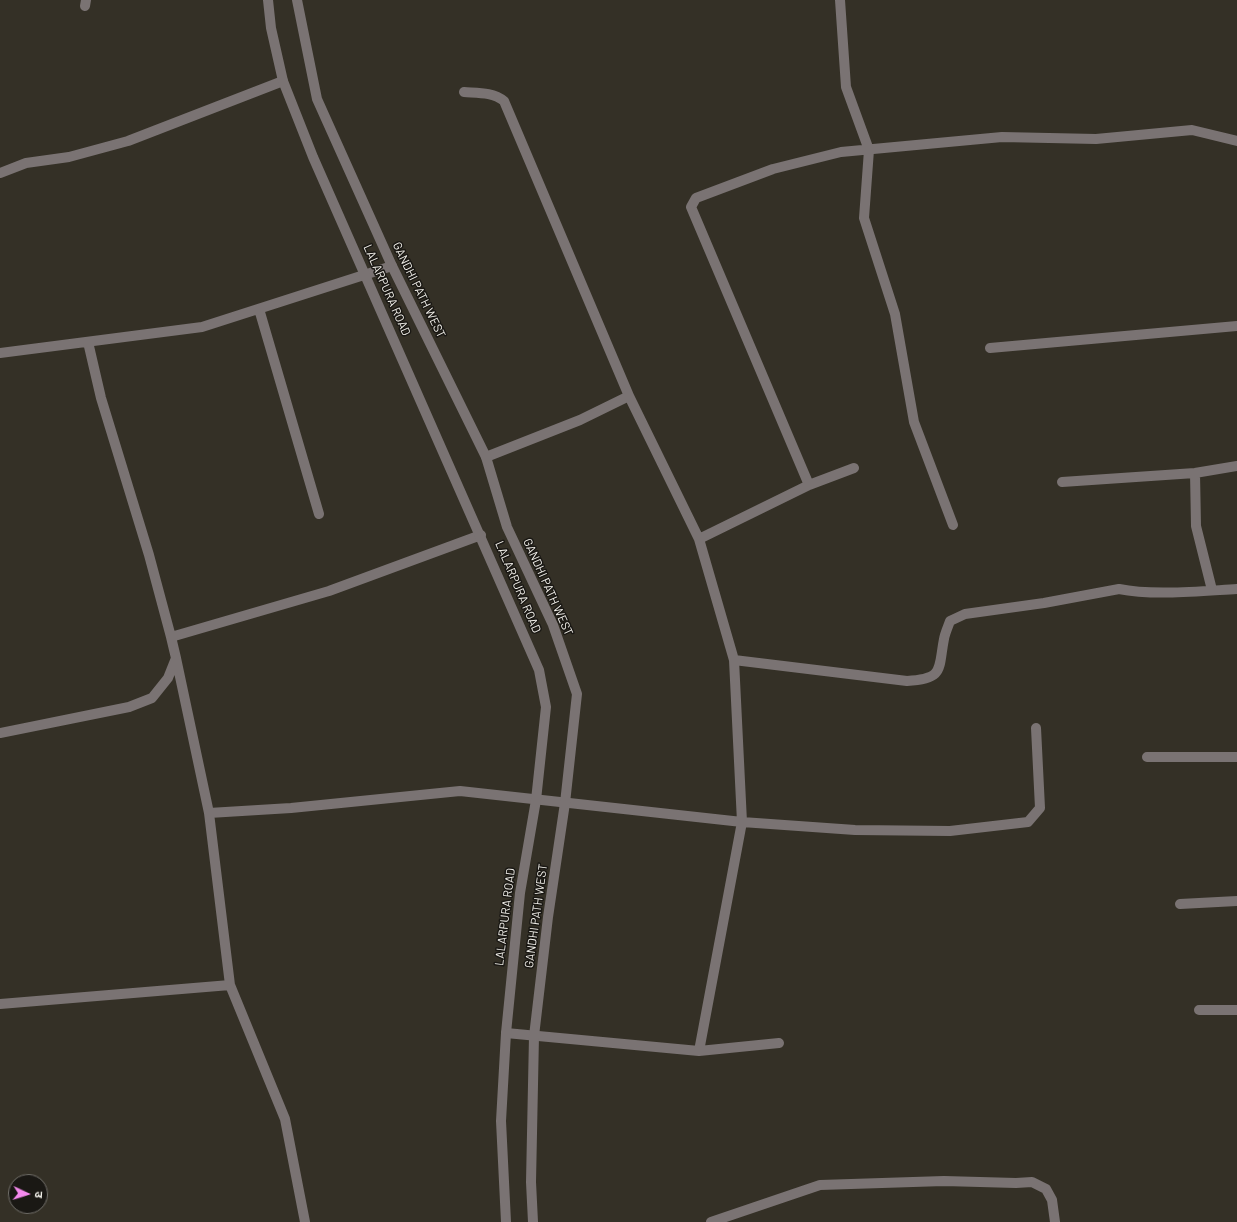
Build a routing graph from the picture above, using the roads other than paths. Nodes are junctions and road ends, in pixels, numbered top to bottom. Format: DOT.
graph roads {
  1 [pos="268,0"];
  2 [pos="297,0"];
  3 [pos="840,0"];
  4 [pos="284,81"];
  5 [pos="464,92"];
  6 [pos="1237,141"];
  7 [pos="869,150"];
  8 [pos="0,173"];
  9 [pos="392,266"];
  10 [pos="366,274"];
  11 [pos="258,309"];
  12 [pos="1237,326"];
  13 [pos="88,342"];
  14 [pos="990,348"];
  15 [pos="0,353"];
  16 [pos="629,396"];
  17 [pos="486,457"];
  18 [pos="1237,466"];
  19 [pos="854,468"];
  20 [pos="1195,473"];
  21 [pos="1062,482"];
  22 [pos="810,485"];
  23 [pos="319,514"];
  24 [pos="953,526"];
  25 [pos="481,535"];
  26 [pos="699,539"];
  27 [pos="1237,589"];
  28 [pos="1212,590"];
  29 [pos="171,636"];
  30 [pos="176,658"];
  31 [pos="734,660"];
  32 [pos="1036,728"];
  33 [pos="0,733"];
  34 [pos="1147,757"];
  35 [pos="1237,757"];
  36 [pos="536,800"];
  37 [pos="565,803"];
  38 [pos="209,813"];
  39 [pos="742,822"];
  40 [pos="1237,901"];
  41 [pos="1180,904"];
  42 [pos="230,985"];
  43 [pos="0,1004"];
  44 [pos="1199,1010"];
  45 [pos="1237,1010"];
  46 [pos="506,1033"];
  47 [pos="534,1036"];
  48 [pos="780,1043"];
  49 [pos="698,1051"];
  50 [pos="305,1222"];
  51 [pos="506,1222"];
  52 [pos="533,1222"];
  53 [pos="711,1222"];
  54 [pos="1055,1222"];
  1 -- 4 [label="street, LALARPURA ROAD"];
  2 -- 9 [label="street, GANDHI PATH WEST"];
  3 -- 7 [label="street"];
  4 -- 8 [label="street"];
  4 -- 10 [label="street, LALARPURA ROAD"];
  5 -- 16 [label="street"];
  6 -- 7 [label="street"];
  7 -- 22 [label="street"];
  7 -- 24 [label="street"];
  9 -- 10 [label="street"];
  9 -- 17 [label="street, GANDHI PATH WEST"];
  10 -- 11 [label="street"];
  10 -- 25 [label="street, LALARPURA ROAD"];
  11 -- 13 [label="street"];
  11 -- 23 [label="street"];
  12 -- 14 [label="street"];
  13 -- 15 [label="street"];
  13 -- 29 [label="street"];
  16 -- 17 [label="street"];
  16 -- 26 [label="street"];
  17 -- 37 [label="street, GANDHI PATH WEST"];
  18 -- 20 [label="street"];
  19 -- 22 [label="street"];
  20 -- 21 [label="street"];
  20 -- 28 [label="street"];
  22 -- 26 [label="street"];
  25 -- 29 [label="street"];
  25 -- 36 [label="street, LALARPURA ROAD"];
  26 -- 31 [label="street"];
  27 -- 28 [label="street"];
  28 -- 31 [label="street"];
  29 -- 30 [label="street"];
  30 -- 33 [label="street"];
  30 -- 38 [label="street"];
  31 -- 39 [label="street"];
  32 -- 39 [label="street"];
  34 -- 35 [label="street"];
  36 -- 37 [label="street"];
  36 -- 38 [label="street"];
  36 -- 46 [label="street, LALARPURA ROAD"];
  37 -- 39 [label="street"];
  37 -- 47 [label="street, GANDHI PATH WEST"];
  38 -- 42 [label="street"];
  39 -- 49 [label="street"];
  40 -- 41 [label="street"];
  42 -- 43 [label="street"];
  42 -- 50 [label="street"];
  44 -- 45 [label="street"];
  46 -- 47 [label="street"];
  46 -- 51 [label="street, LALARPURA ROAD"];
  47 -- 49 [label="street"];
  47 -- 52 [label="street, GANDHI PATH WEST"];
  48 -- 49 [label="street"];
  53 -- 54 [label="street"];
}
